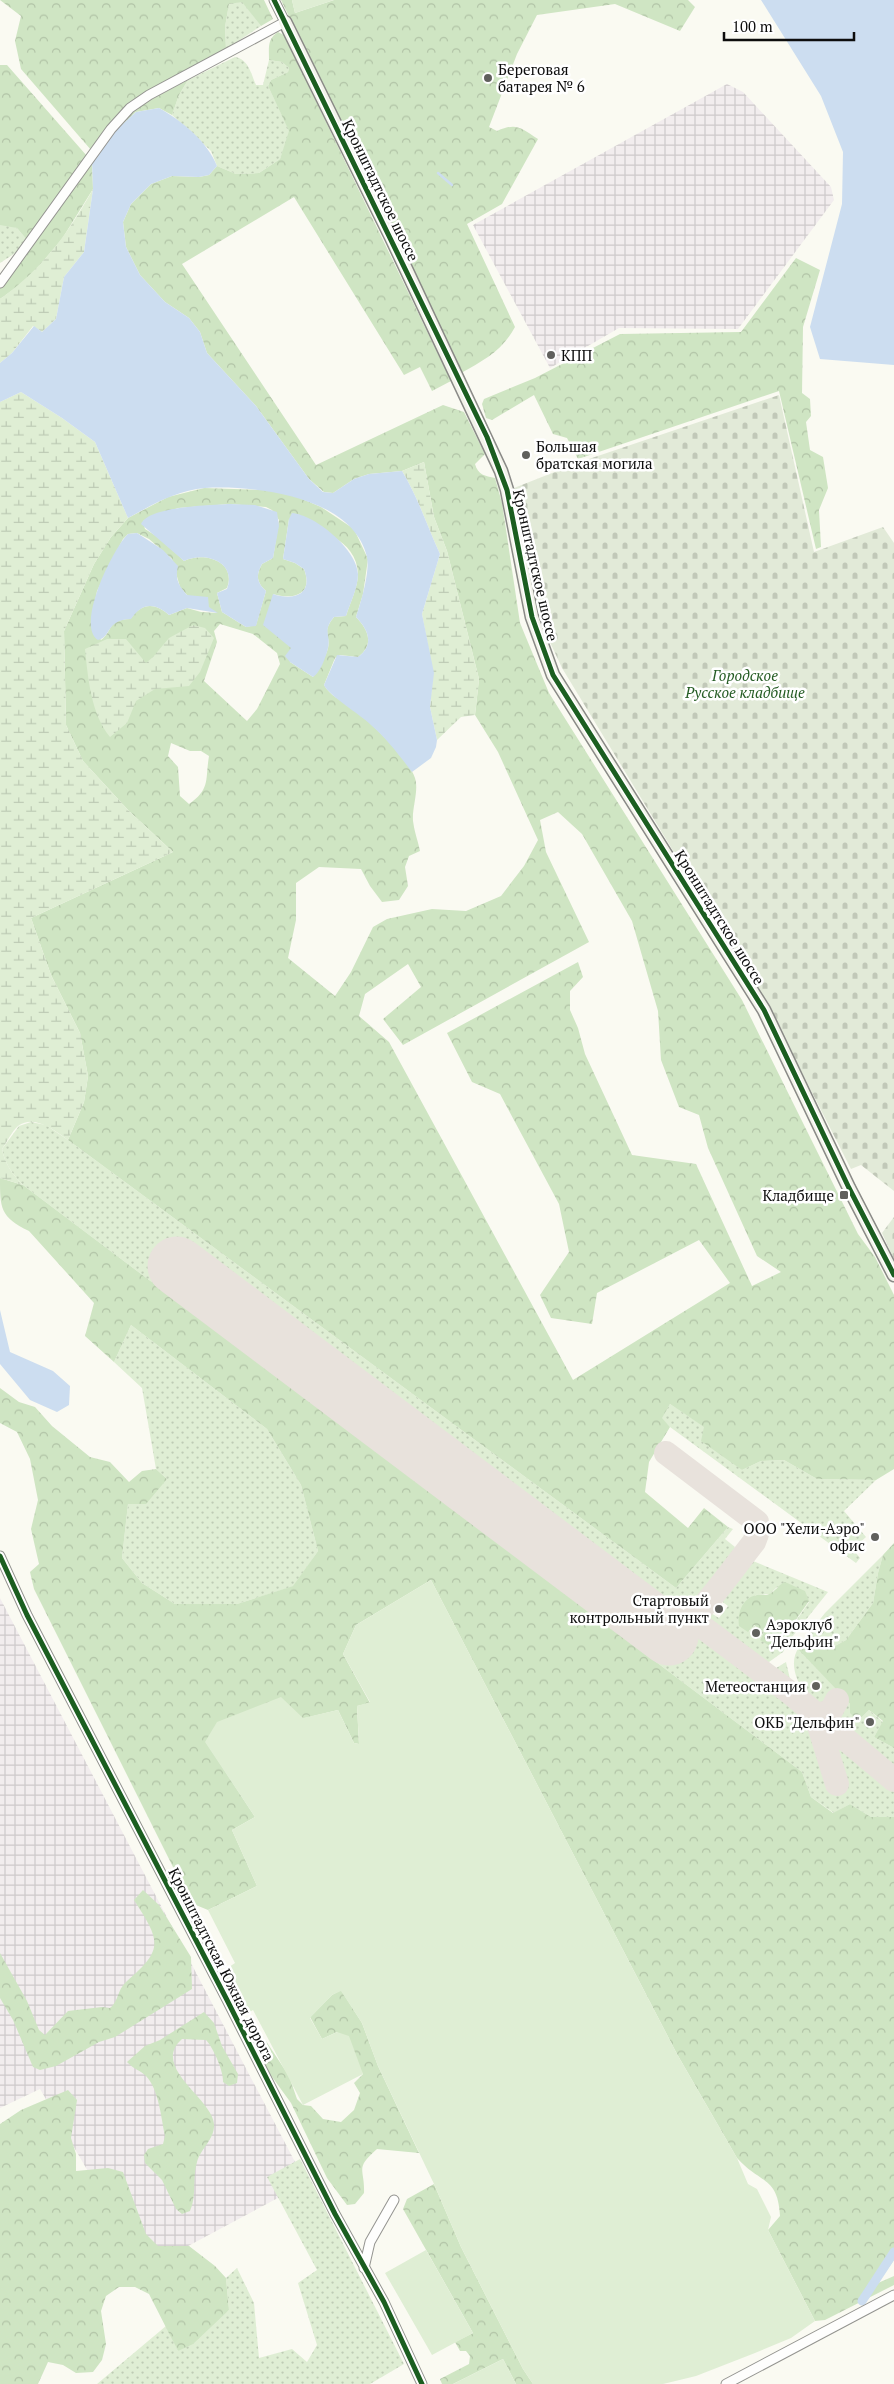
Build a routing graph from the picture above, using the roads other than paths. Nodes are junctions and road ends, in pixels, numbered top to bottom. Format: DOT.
graph roads {
  1 [pos="274,0"];
  2 [pos="284,22"];
  3 [pos="0,283"];
  4 [pos="894,1275"];
  5 [pos="0,1556"];
  6 [pos="394,2200"];
  7 [pos="364,2268"];
  8 [pos="894,2295"];
  9 [pos="422,2384"];
  10 [pos="726,2384"];
  1 -- 2 [label="street, Кронштадтское шоссе"];
  2 -- 3 [label="street"];
  2 -- 4 [label="street, Кронштадтское шоссе"];
  5 -- 7 [label="street, Кронштадтская Южная дорога"];
  6 -- 7 [label="street"];
  7 -- 9 [label="street, Кронштадтская Южная дорога"];
  8 -- 10 [label="street"];
}
